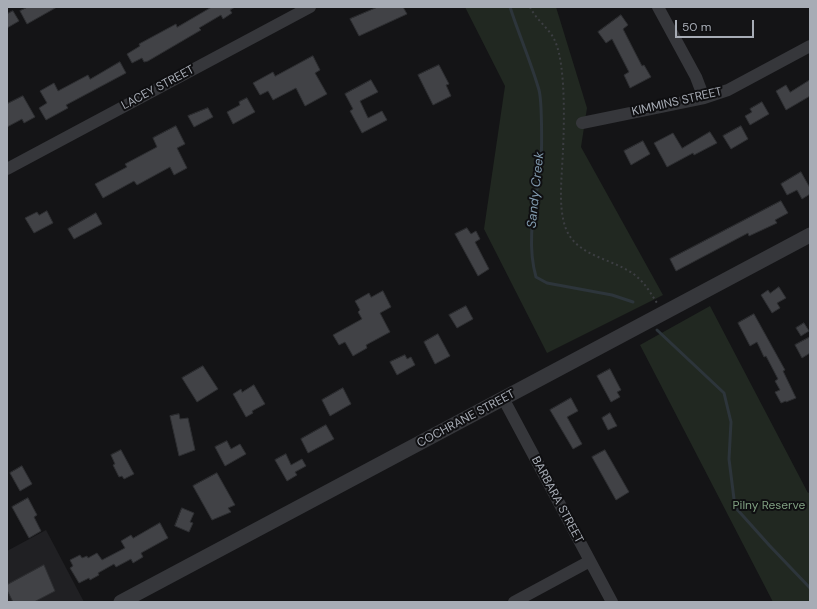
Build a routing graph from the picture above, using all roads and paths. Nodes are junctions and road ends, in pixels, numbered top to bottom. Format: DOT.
graph roads {
  1 [pos="310,7"];
  2 [pos="530,7"];
  3 [pos="658,7"];
  4 [pos="810,46"];
  5 [pos="704,98"];
  6 [pos="582,123"];
  7 [pos="7,169"];
  8 [pos="810,235"];
  9 [pos="660,314"];
  10 [pos="503,398"];
  11 [pos="590,561"];
  12 [pos="121,602"];
  13 [pos="514,602"];
  14 [pos="612,602"];
  1 -- 7 [label="street, LACEY STREET"];
  2 -- 9 [label="path"];
  3 -- 5 [label="street"];
  4 -- 5 [label="street, KIMMINS STREET"];
  5 -- 6 [label="street, KIMMINS STREET"];
  8 -- 9 [label="street, COCHRANE STREET"];
  9 -- 10 [label="street, COCHRANE STREET"];
  10 -- 11 [label="street, BARBARA STREET"];
  10 -- 12 [label="street, COCHRANE STREET"];
  11 -- 13 [label="street"];
  11 -- 14 [label="street, BARBARA STREET"];
}
